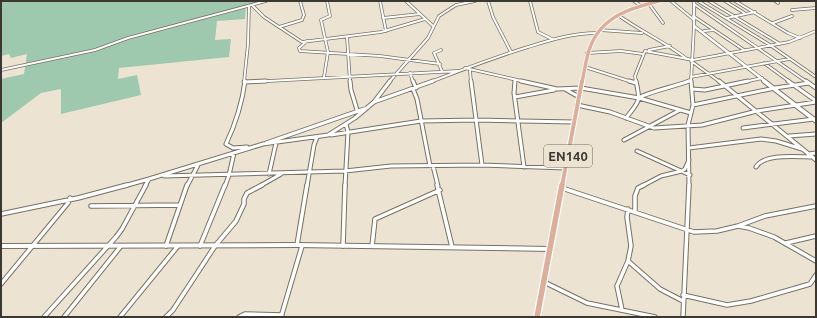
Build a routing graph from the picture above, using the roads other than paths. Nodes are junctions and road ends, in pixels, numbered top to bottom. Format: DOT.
graph roads {
  1 [pos="266,1"];
  2 [pos="300,1"];
  3 [pos="327,1"];
  4 [pos="380,1"];
  5 [pos="406,1"];
  6 [pos="475,1"];
  7 [pos="488,1"];
  8 [pos="530,1"];
  9 [pos="634,1"];
  10 [pos="659,1"];
  11 [pos="671,1"];
  12 [pos="698,1"];
  13 [pos="709,1"];
  14 [pos="725,1"];
  15 [pos="735,1"];
  16 [pos="775,1"];
  17 [pos="694,2"];
  18 [pos="456,3"];
  19 [pos="778,3"];
  20 [pos="258,4"];
  21 [pos="649,4"];
  22 [pos="251,6"];
  23 [pos="641,6"];
  24 [pos="256,8"];
  25 [pos="816,8"];
  26 [pos="792,10"];
  27 [pos="755,12"];
  28 [pos="420,14"];
  29 [pos="746,14"];
  30 [pos="618,15"];
  31 [pos="735,16"];
  32 [pos="792,16"];
  33 [pos="383,18"];
  34 [pos="693,18"];
  35 [pos="727,18"];
  36 [pos="425,19"];
  37 [pos="663,23"];
  38 [pos="773,23"];
  39 [pos="433,26"];
  40 [pos="694,26"];
  41 [pos="279,27"];
  42 [pos="385,30"];
  43 [pos="714,30"];
  44 [pos="598,31"];
  45 [pos="704,31"];
  46 [pos="816,31"];
  47 [pos="644,33"];
  48 [pos="347,37"];
  49 [pos="800,38"];
  50 [pos="326,39"];
  51 [pos="553,40"];
  52 [pos="307,41"];
  53 [pos="780,44"];
  54 [pos="770,45"];
  55 [pos="670,46"];
  56 [pos="759,48"];
  57 [pos="441,50"];
  58 [pos="648,50"];
  59 [pos="744,50"];
  60 [pos="328,52"];
  61 [pos="510,52"];
  62 [pos="348,53"];
  63 [pos="587,53"];
  64 [pos="729,53"];
  65 [pos="643,54"];
  66 [pos="789,58"];
  67 [pos="687,59"];
  68 [pos="410,60"];
  69 [pos="691,60"];
  70 [pos="777,61"];
  71 [pos="439,63"];
  72 [pos="764,63"];
  73 [pos="746,66"];
  74 [pos="585,67"];
  75 [pos="465,68"];
  76 [pos="1,70"];
  77 [pos="442,71"];
  78 [pos="460,71"];
  79 [pos="470,71"];
  80 [pos="410,73"];
  81 [pos="396,74"];
  82 [pos="709,74"];
  83 [pos="350,76"];
  84 [pos="324,77"];
  85 [pos="816,77"];
  86 [pos="762,78"];
  87 [pos="691,79"];
  88 [pos="515,80"];
  89 [pos="636,83"];
  90 [pos="809,83"];
  91 [pos="244,84"];
  92 [pos="795,85"];
  93 [pos="726,86"];
  94 [pos="415,88"];
  95 [pos="581,88"];
  96 [pos="775,88"];
  97 [pos="816,88"];
  98 [pos="557,89"];
  99 [pos="565,89"];
  100 [pos="692,89"];
  101 [pos="738,96"];
  102 [pos="515,97"];
  103 [pos="579,97"];
  104 [pos="639,97"];
  105 [pos="816,101"];
  106 [pos="374,102"];
  107 [pos="577,104"];
  108 [pos="796,105"];
  109 [pos="693,106"];
  110 [pos="368,107"];
  111 [pos="357,110"];
  112 [pos="681,110"];
  113 [pos="757,111"];
  114 [pos="691,113"];
  115 [pos="626,118"];
  116 [pos="421,120"];
  117 [pos="477,120"];
  118 [pos="815,120"];
  119 [pos="517,121"];
  120 [pos="574,122"];
  121 [pos="346,124"];
  122 [pos="774,124"];
  123 [pos="688,125"];
  124 [pos="648,127"];
  125 [pos="743,128"];
  126 [pos="348,132"];
  127 [pos="816,134"];
  128 [pos="328,135"];
  129 [pos="789,136"];
  130 [pos="317,137"];
  131 [pos="624,140"];
  132 [pos="276,143"];
  133 [pos="263,144"];
  134 [pos="253,147"];
  135 [pos="689,148"];
  136 [pos="234,149"];
  137 [pos="804,150"];
  138 [pos="637,151"];
  139 [pos="235,153"];
  140 [pos="816,153"];
  141 [pos="808,154"];
  142 [pos="814,158"];
  143 [pos="689,159"];
  144 [pos="198,165"];
  145 [pos="482,165"];
  146 [pos="432,166"];
  147 [pos="524,167"];
  148 [pos="756,167"];
  149 [pos="566,168"];
  150 [pos="344,171"];
  151 [pos="682,171"];
  152 [pos="310,172"];
  153 [pos="282,173"];
  154 [pos="269,174"];
  155 [pos="191,175"];
  156 [pos="229,175"];
  157 [pos="690,175"];
  158 [pos="157,176"];
  159 [pos="149,179"];
  160 [pos="562,188"];
  161 [pos="440,190"];
  162 [pos="70,198"];
  163 [pos="78,198"];
  164 [pos="68,203"];
  165 [pos="180,205"];
  166 [pos="91,206"];
  167 [pos="134,206"];
  168 [pos="816,206"];
  169 [pos="628,209"];
  170 [pos="635,211"];
  171 [pos="1,214"];
  172 [pos="738,226"];
  173 [pos="686,230"];
  174 [pos="816,236"];
  175 [pos="786,243"];
  176 [pos="1,246"];
  177 [pos="106,246"];
  178 [pos="121,246"];
  179 [pos="166,246"];
  180 [pos="178,246"];
  181 [pos="200,246"];
  182 [pos="216,246"];
  183 [pos="300,246"];
  184 [pos="343,246"];
  185 [pos="372,246"];
  186 [pos="32,247"];
  187 [pos="452,247"];
  188 [pos="551,248"];
  189 [pos="628,261"];
  190 [pos="816,261"];
  191 [pos="816,275"];
  192 [pos="544,282"];
  193 [pos="1,284"];
  194 [pos="683,295"];
  195 [pos="682,301"];
  196 [pos="622,310"];
  197 [pos="281,316"];
  198 [pos="44,317"];
  199 [pos="64,317"];
  200 [pos="120,317"];
  201 [pos="166,317"];
  202 [pos="239,317"];
  203 [pos="537,317"];
  204 [pos="655,317"];
  205 [pos="683,317"];
  1 -- 20 [label="street"];
  2 -- 41 [label="street"];
  3 -- 50 [label="street"];
  4 -- 33 [label="street"];
  5 -- 28 [label="street"];
  6 -- 18 [label="street"];
  7 -- 61 [label="street"];
  8 -- 51 [label="street"];
  9 -- 23 [label="street"];
  10 -- 21 [label="main road, EN140"];
  11 -- 34 [label="street"];
  12 -- 35 [label="street"];
  13 -- 31 [label="street"];
  14 -- 29 [label="street"];
  15 -- 27 [label="street"];
  16 -- 19 [label="street"];
  17 -- 34 [label="street"];
  17 -- 56 [label="street"];
  18 -- 39 [label="street"];
  20 -- 22 [label="street"];
  20 -- 24 [label="street"];
  21 -- 23 [label="main road, EN140"];
  21 -- 37 [label="street"];
  22 -- 24 [label="street"];
  22 -- 76 [label="street"];
  22 -- 91 [label="street"];
  23 -- 30 [label="main road, EN140"];
  24 -- 41 [label="street"];
  25 -- 26 [label="street"];
  27 -- 29 [label="street"];
  27 -- 38 [label="street"];
  28 -- 33 [label="street"];
  28 -- 36 [label="street"];
  29 -- 31 [label="street"];
  30 -- 44 [label="main road, EN140"];
  30 -- 47 [label="street"];
  31 -- 35 [label="street"];
  31 -- 53 [label="street"];
  32 -- 38 [label="street"];
  33 -- 42 [label="street"];
  34 -- 40 [label="street"];
  34 -- 43 [label="street"];
  35 -- 54 [label="street"];
  36 -- 39 [label="street"];
  36 -- 42 [label="street"];
  38 -- 49 [label="street"];
  39 -- 68 [label="street"];
  40 -- 64 [label="street"];
  40 -- 69 [label="street"];
  41 -- 52 [label="street"];
  42 -- 48 [label="street"];
  43 -- 45 [label="street"];
  43 -- 59 [label="street"];
  44 -- 47 [label="street"];
  44 -- 51 [label="street"];
  44 -- 63 [label="main road, EN140"];
  46 -- 49 [label="street"];
  47 -- 55 [label="street"];
  48 -- 50 [label="street"];
  48 -- 62 [label="street"];
  49 -- 53 [label="street"];
  50 -- 52 [label="street"];
  50 -- 60 [label="street"];
  51 -- 61 [label="street"];
  52 -- 60 [label="street"];
  53 -- 54 [label="street"];
  54 -- 56 [label="street"];
  54 -- 66 [label="street"];
  55 -- 58 [label="street"];
  55 -- 67 [label="street"];
  56 -- 59 [label="street"];
  56 -- 70 [label="street"];
  57 -- 71 [label="street"];
  58 -- 65 [label="street"];
  58 -- 67 [label="street"];
  59 -- 64 [label="street"];
  60 -- 62 [label="street"];
  60 -- 84 [label="street"];
  61 -- 75 [label="street"];
  62 -- 68 [label="street"];
  62 -- 83 [label="street"];
  63 -- 65 [label="street"];
  63 -- 74 [label="main road, EN140"];
  64 -- 69 [label="street"];
  64 -- 73 [label="street"];
  65 -- 89 [label="street"];
  66 -- 70 [label="street"];
  66 -- 85 [label="street"];
  67 -- 69 [label="street"];
  68 -- 71 [label="street"];
  68 -- 81 [label="street"];
  69 -- 82 [label="street"];
  69 -- 87 [label="street"];
  70 -- 72 [label="street"];
  70 -- 90 [label="street"];
  71 -- 77 [label="street"];
  72 -- 73 [label="street"];
  72 -- 92 [label="street"];
  73 -- 82 [label="street"];
  73 -- 86 [label="street"];
  74 -- 89 [label="street"];
  74 -- 95 [label="main road, EN140"];
  75 -- 78 [label="street"];
  75 -- 79 [label="street"];
  77 -- 78 [label="street"];
  77 -- 80 [label="street"];
  78 -- 94 [label="street"];
  79 -- 88 [label="street"];
  79 -- 117 [label="street"];
  80 -- 81 [label="street"];
  80 -- 94 [label="street"];
  81 -- 83 [label="street"];
  81 -- 106 [label="street"];
  82 -- 87 [label="street"];
  82 -- 93 [label="street"];
  83 -- 84 [label="street"];
  83 -- 111 [label="street"];
  84 -- 91 [label="street"];
  86 -- 93 [label="street"];
  86 -- 96 [label="street"];
  87 -- 100 [label="street"];
  87 -- 104 [label="street"];
  88 -- 98 [label="street"];
  88 -- 102 [label="street"];
  89 -- 104 [label="street"];
  90 -- 92 [label="street"];
  90 -- 97 [label="street"];
  91 -- 136 [label="street"];
  92 -- 96 [label="street"];
  92 -- 105 [label="street"];
  93 -- 100 [label="street"];
  93 -- 101 [label="street"];
  94 -- 106 [label="street"];
  94 -- 116 [label="street"];
  95 -- 99 [label="street"];
  95 -- 103 [label="main road, EN140"];
  95 -- 104 [label="street"];
  96 -- 101 [label="street"];
  96 -- 108 [label="street"];
  98 -- 99 [label="street"];
  98 -- 102 [label="street"];
  99 -- 103 [label="street"];
  100 -- 109 [label="street"];
  101 -- 109 [label="street"];
  101 -- 113 [label="street"];
  102 -- 119 [label="street"];
  103 -- 107 [label="main road, EN140"];
  104 -- 112 [label="street"];
  104 -- 115 [label="street"];
  105 -- 108 [label="street"];
  106 -- 110 [label="street"];
  107 -- 115 [label="street"];
  107 -- 120 [label="main road, EN140"];
  108 -- 113 [label="street"];
  108 -- 118 [label="street"];
  109 -- 114 [label="street"];
  110 -- 111 [label="street"];
  110 -- 121 [label="street"];
  111 -- 133 [label="street"];
  112 -- 114 [label="street"];
  112 -- 124 [label="street"];
  113 -- 122 [label="street"];
  113 -- 123 [label="street"];
  114 -- 123 [label="street"];
  115 -- 124 [label="street"];
  116 -- 117 [label="street"];
  116 -- 126 [label="street"];
  116 -- 146 [label="street"];
  117 -- 119 [label="street"];
  117 -- 145 [label="street"];
  118 -- 122 [label="street"];
  119 -- 120 [label="street"];
  119 -- 147 [label="street"];
  120 -- 149 [label="main road, EN140"];
  121 -- 126 [label="street"];
  121 -- 128 [label="street"];
  122 -- 125 [label="street"];
  122 -- 129 [label="street"];
  123 -- 124 [label="street"];
  123 -- 135 [label="street"];
  124 -- 131 [label="street"];
  126 -- 128 [label="street"];
  126 -- 150 [label="street"];
  127 -- 129 [label="street"];
  128 -- 130 [label="street"];
  129 -- 137 [label="street"];
  130 -- 132 [label="street"];
  130 -- 152 [label="street"];
  132 -- 133 [label="street"];
  132 -- 154 [label="street"];
  133 -- 134 [label="street"];
  134 -- 136 [label="street"];
  134 -- 139 [label="street"];
  135 -- 137 [label="street"];
  135 -- 143 [label="street"];
  136 -- 139 [label="street"];
  137 -- 141 [label="street"];
  138 -- 151 [label="street"];
  139 -- 144 [label="street"];
  139 -- 156 [label="street"];
  140 -- 141 [label="street"];
  141 -- 142 [label="street"];
  142 -- 148 [label="street"];
  143 -- 151 [label="street"];
  143 -- 157 [label="street"];
  144 -- 155 [label="street"];
  144 -- 158 [label="street"];
  145 -- 146 [label="street"];
  145 -- 147 [label="street"];
  146 -- 150 [label="street"];
  146 -- 161 [label="street"];
  147 -- 149 [label="street"];
  149 -- 160 [label="main road, EN140"];
  150 -- 152 [label="street"];
  150 -- 184 [label="street"];
  151 -- 157 [label="street"];
  151 -- 170 [label="street"];
  152 -- 153 [label="street"];
  152 -- 183 [label="street"];
  153 -- 154 [label="street"];
  153 -- 182 [label="street"];
  154 -- 156 [label="street"];
  155 -- 156 [label="street"];
  155 -- 158 [label="street"];
  155 -- 165 [label="street"];
  156 -- 181 [label="street"];
  157 -- 173 [label="street"];
  158 -- 159 [label="street"];
  159 -- 163 [label="street"];
  159 -- 167 [label="street"];
  160 -- 169 [label="street"];
  160 -- 188 [label="main road, EN140"];
  161 -- 185 [label="street"];
  161 -- 187 [label="street"];
  162 -- 163 [label="street"];
  162 -- 164 [label="street"];
  162 -- 171 [label="street"];
  163 -- 164 [label="street"];
  164 -- 186 [label="street"];
  165 -- 167 [label="street"];
  165 -- 179 [label="street"];
  166 -- 167 [label="street"];
  167 -- 177 [label="street"];
  168 -- 172 [label="street"];
  169 -- 170 [label="street"];
  169 -- 189 [label="street"];
  170 -- 173 [label="street"];
  172 -- 173 [label="street"];
  172 -- 175 [label="street"];
  173 -- 194 [label="street"];
  174 -- 175 [label="street"];
  175 -- 190 [label="street"];
  176 -- 186 [label="street"];
  177 -- 178 [label="street"];
  177 -- 186 [label="street"];
  177 -- 198 [label="street"];
  178 -- 179 [label="street"];
  178 -- 199 [label="street"];
  179 -- 180 [label="street"];
  180 -- 181 [label="street"];
  180 -- 200 [label="street"];
  181 -- 182 [label="street"];
  182 -- 183 [label="street"];
  182 -- 201 [label="street"];
  183 -- 184 [label="street"];
  183 -- 197 [label="street"];
  184 -- 185 [label="street"];
  185 -- 187 [label="street"];
  186 -- 193 [label="street"];
  187 -- 188 [label="street"];
  188 -- 192 [label="main road, EN140"];
  189 -- 195 [label="street"];
  189 -- 196 [label="street"];
  191 -- 194 [label="street"];
  192 -- 196 [label="street"];
  192 -- 203 [label="main road, EN140"];
  194 -- 195 [label="street"];
  195 -- 205 [label="street"];
  196 -- 204 [label="street"];
  197 -- 202 [label="street"];
}
